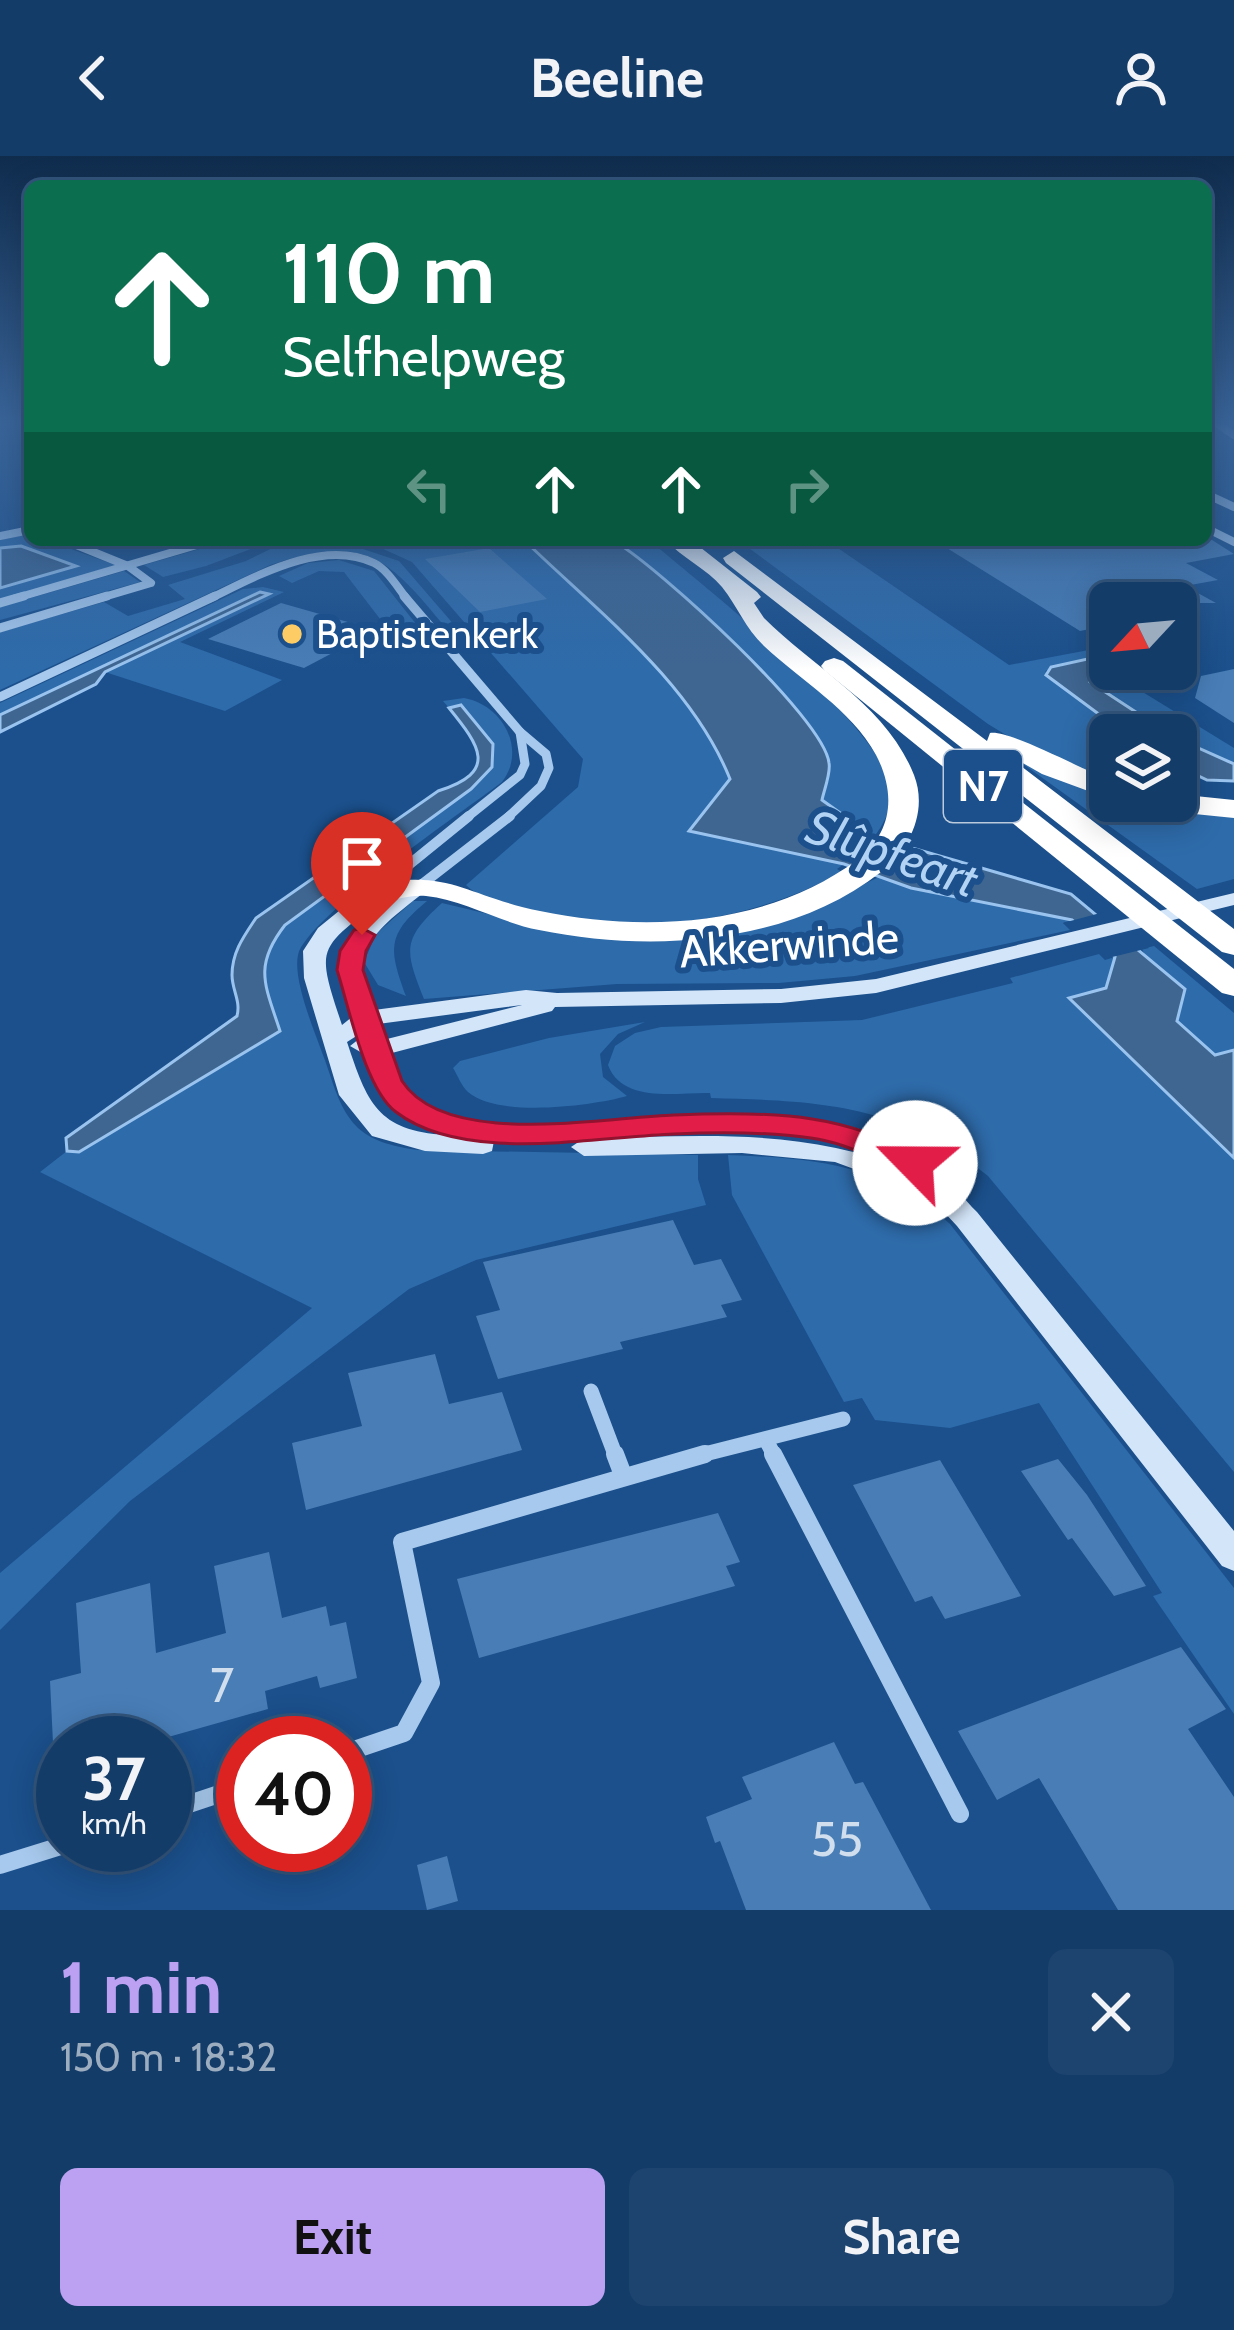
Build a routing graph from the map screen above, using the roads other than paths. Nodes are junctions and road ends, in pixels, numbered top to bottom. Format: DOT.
graph roads {
  1 [pos="79,546"];
  2 [pos="194,546"];
  3 [pos="684,546"];
  4 [pos="718,546"];
  5 [pos="128,566"];
  6 [pos="732,584"];
  7 [pos="0,603"];
  8 [pos="0,628"];
  9 [pos="862,658"];
  10 [pos="0,698"];
  11 [pos="520,732"];
  12 [pos="1089,781"];
  13 [pos="1197,805"];
  14 [pos="1234,808"];
  15 [pos="422,885"];
  16 [pos="374,894"];
  17 [pos="1234,899"];
  18 [pos="1234,945"];
  19 [pos="1234,986"];
  20 [pos="557,1000"];
  21 [pos="367,1018"];
  22 [pos="335,1040"];
  23 [pos="377,1049"];
  24 [pos="940,1191"];
  25 [pos="591,1391"];
  26 [pos="843,1419"];
  27 [pos="766,1439"];
  28 [pos="623,1475"];
  29 [pos="1234,1556"];
  30 [pos="372,1744"];
  31 [pos="959,1814"];
  32 [pos="36,1854"];
  33 [pos="0,1865"];
  1 -- 5 [label="street"];
  2 -- 5 [label="street"];
  3 -- 6 [label="highway, N7"];
  4 -- 9 [label="highway, N7"];
  5 -- 7 [label="street"];
  5 -- 8 [label="street"];
  6 -- 15 [label="highway, N7"];
  6 -- 19 [label="highway, N7"];
  9 -- 12 [label="highway, N7"];
  9 -- 18 [label="highway, N7"];
  10 -- 11 [label="street"];
  11 -- 15 [label="street"];
  11 -- 16 [label="street"];
  13 -- 14 [label="highway"];
  15 -- 16 [label="highway"];
  15 -- 21 [label="street"];
  16 -- 22 [label="street"];
  17 -- 20 [label="street, Akkerwinde"];
  20 -- 21 [label="street, Akkerwinde"];
  20 -- 23 [label="street, Akkerwinde"];
  21 -- 22 [label="street, Akkerwinde"];
  21 -- 23 [label="street"];
  22 -- 23 [label="street, Akkerwinde"];
  22 -- 24 [label="street"];
  23 -- 24 [label="street"];
  24 -- 29 [label="street"];
  25 -- 28 [label="street"];
  26 -- 27 [label="street"];
  27 -- 28 [label="street"];
  27 -- 31 [label="street"];
  28 -- 30 [label="street"];
  32 -- 33 [label="street"];
}
